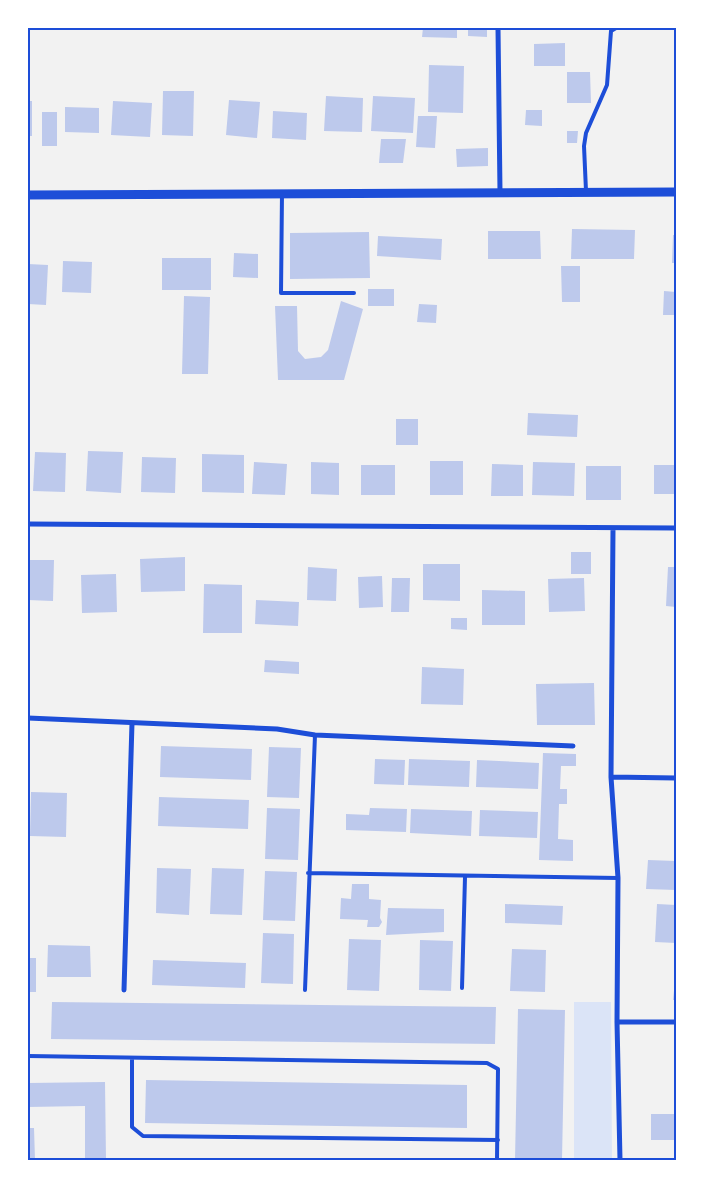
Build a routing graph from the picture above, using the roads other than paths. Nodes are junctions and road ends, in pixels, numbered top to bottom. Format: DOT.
graph roads {
  1 [pos="498,28"];
  2 [pos="616,28"];
  3 [pos="586,191"];
  4 [pos="500,192"];
  5 [pos="676,192"];
  6 [pos="282,194"];
  7 [pos="28,195"];
  8 [pos="354,293"];
  9 [pos="28,524"];
  10 [pos="676,528"];
  11 [pos="614,529"];
  12 [pos="28,718"];
  13 [pos="132,723"];
  14 [pos="315,734"];
  15 [pos="573,746"];
  16 [pos="611,778"];
  17 [pos="676,778"];
  18 [pos="308,873"];
  19 [pos="465,877"];
  20 [pos="618,878"];
  21 [pos="462,988"];
  22 [pos="124,990"];
  23 [pos="305,990"];
  24 [pos="617,1022"];
  25 [pos="676,1022"];
  26 [pos="28,1056"];
  27 [pos="132,1058"];
  28 [pos="498,1140"];
  29 [pos="497,1160"];
  30 [pos="620,1160"];
  1 -- 4 [label="street"];
  2 -- 3 [label="lane"];
  3 -- 4 [label="street"];
  3 -- 5 [label="street"];
  4 -- 6 [label="street"];
  6 -- 7 [label="street"];
  6 -- 8 [label="lane"];
  9 -- 11 [label="street"];
  10 -- 11 [label="street"];
  11 -- 16 [label="street"];
  12 -- 13 [label="street"];
  13 -- 14 [label="street"];
  13 -- 22 [label="street"];
  14 -- 15 [label="street"];
  14 -- 18 [label="lane"];
  16 -- 17 [label="street"];
  16 -- 20 [label="street"];
  18 -- 19 [label="lane"];
  18 -- 23 [label="lane"];
  19 -- 20 [label="lane"];
  19 -- 21 [label="lane"];
  20 -- 24 [label="street"];
  24 -- 25 [label="street"];
  24 -- 30 [label="street"];
  26 -- 27 [label="lane"];
  27 -- 28 [label="lane"];
  27 -- 28 [label="lane"];
  28 -- 29 [label="lane"];
}
